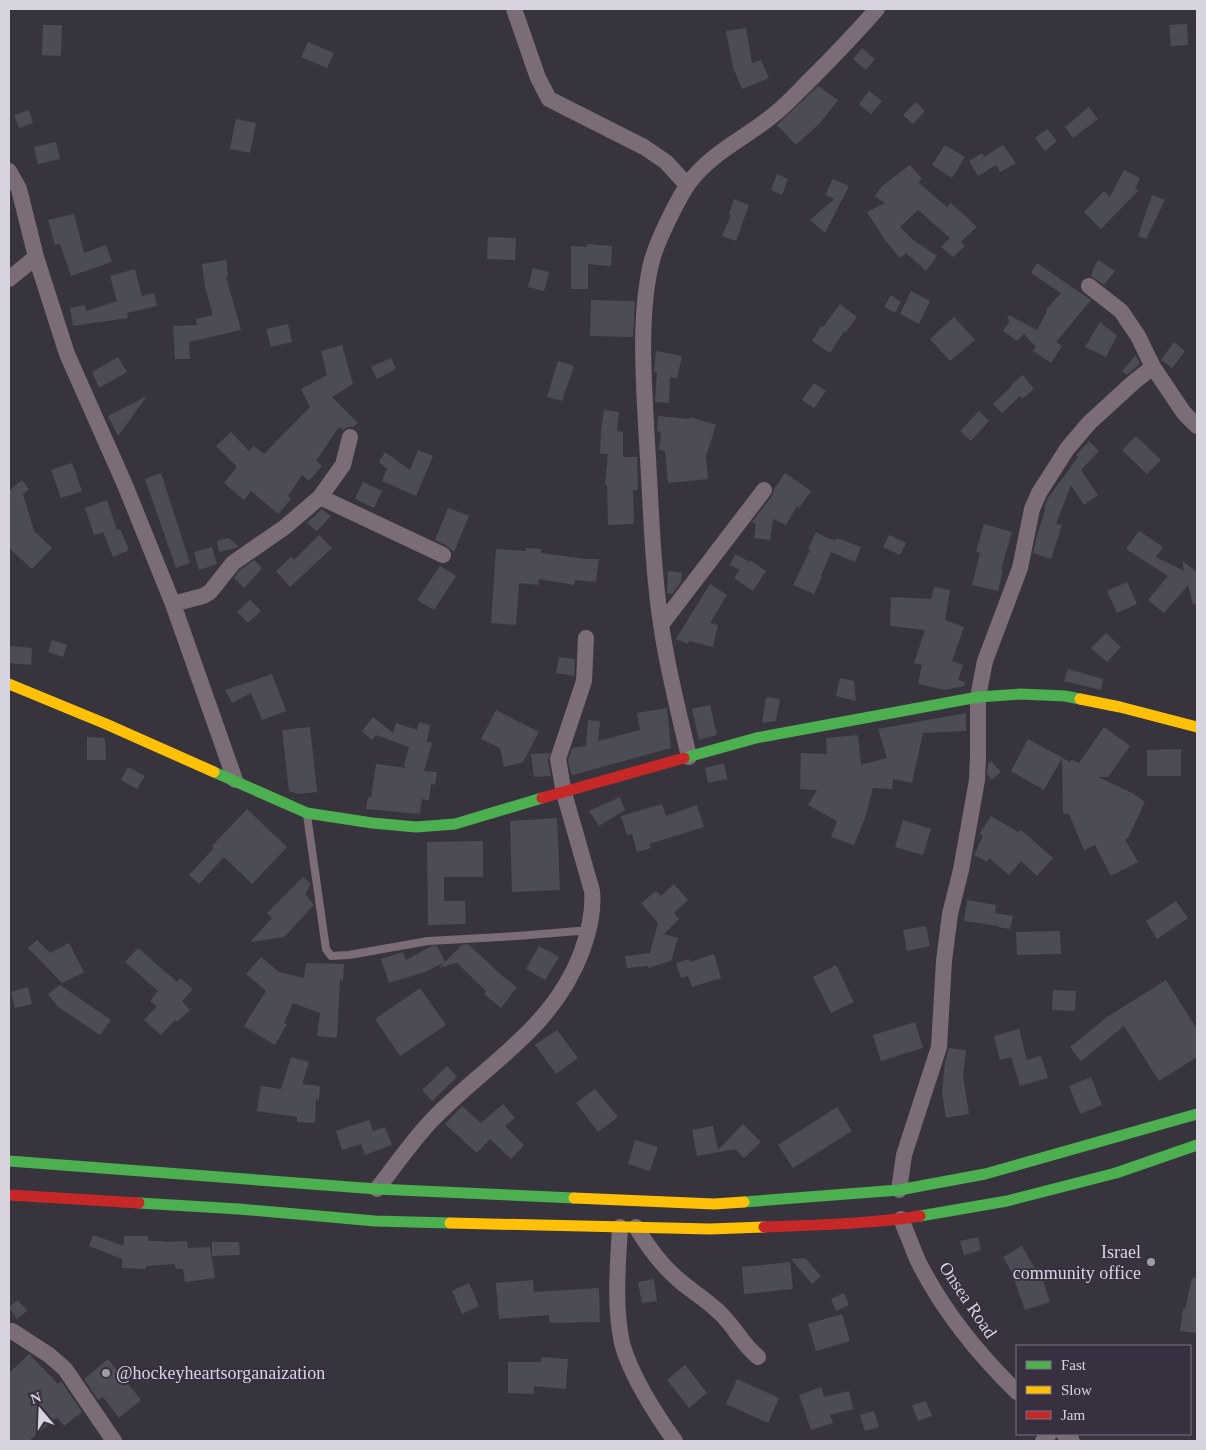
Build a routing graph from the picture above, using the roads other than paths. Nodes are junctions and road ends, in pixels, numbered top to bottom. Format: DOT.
graph roads {
  1 [pos="514,9"];
  2 [pos="877,9"];
  3 [pos="9,171"];
  4 [pos="688,185"];
  5 [pos="36,257"];
  6 [pos="9,279"];
  7 [pos="1089,286"];
  8 [pos="1153,367"];
  9 [pos="1197,426"];
  10 [pos="350,437"];
  11 [pos="764,490"];
  12 [pos="320,497"];
  13 [pos="443,555"];
  14 [pos="173,604"];
  15 [pos="661,625"];
  16 [pos="586,638"];
  17 [pos="9,684"];
  18 [pos="978,697"];
  19 [pos="1197,727"];
  20 [pos="689,757"];
  21 [pos="235,780"];
  22 [pos="564,792"];
  23 [pos="307,813"];
  24 [pos="589,932"];
  25 [pos="1197,1114"];
  26 [pos="1197,1145"];
  27 [pos="9,1161"];
  28 [pos="377,1189"];
  29 [pos="899,1190"];
  30 [pos="9,1195"];
  31 [pos="901,1219"];
  32 [pos="628,1227"];
  33 [pos="12,1331"];
  34 [pos="758,1357"];
  35 [pos="1016,1391"];
  36 [pos="114,1441"];
  37 [pos="675,1441"];
  1 -- 4 [label="street"];
  2 -- 4 [label="street"];
  3 -- 5 [label="street"];
  4 -- 15 [label="street"];
  5 -- 6 [label="street"];
  5 -- 14 [label="street"];
  7 -- 8 [label="street"];
  8 -- 9 [label="street"];
  8 -- 18 [label="street"];
  10 -- 12 [label="street"];
  11 -- 15 [label="street"];
  12 -- 13 [label="street"];
  12 -- 14 [label="street"];
  14 -- 21 [label="street"];
  15 -- 20 [label="street"];
  16 -- 22 [label="street"];
  17 -- 21 [label="main road"];
  18 -- 19 [label="main road"];
  18 -- 20 [label="main road"];
  18 -- 29 [label="street"];
  20 -- 22 [label="main road"];
  21 -- 23 [label="main road"];
  22 -- 23 [label="main road"];
  22 -- 24 [label="street"];
  23 -- 24 [label="lane"];
  24 -- 28 [label="street"];
  25 -- 29 [label="main road"];
  26 -- 31 [label="main road"];
  27 -- 28 [label="main road"];
  28 -- 29 [label="main road"];
  30 -- 32 [label="main road"];
  31 -- 32 [label="main road"];
  31 -- 35 [label="street, Onsea Road"];
  32 -- 34 [label="street"];
  32 -- 37 [label="street"];
  33 -- 36 [label="street"];
}
